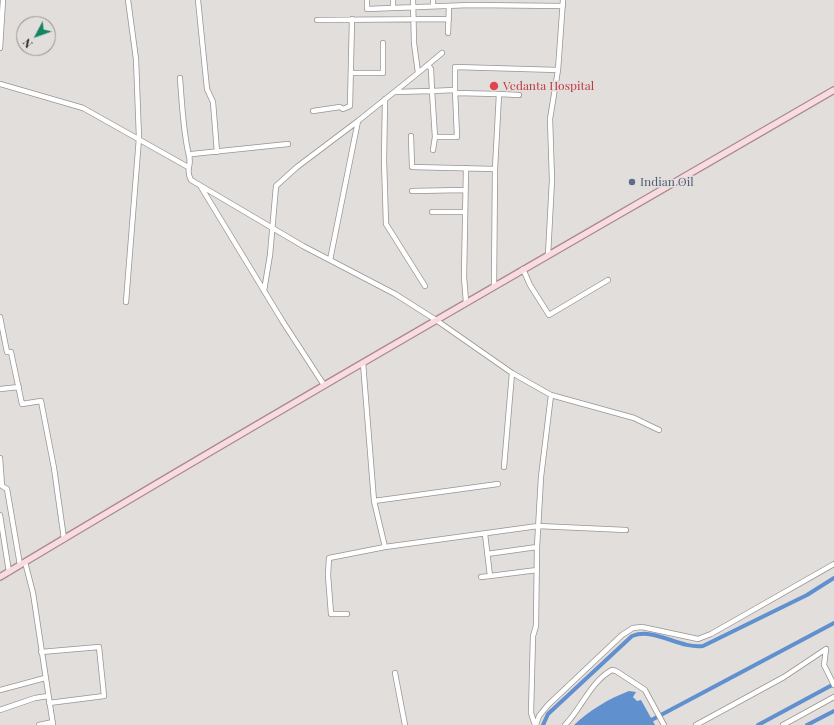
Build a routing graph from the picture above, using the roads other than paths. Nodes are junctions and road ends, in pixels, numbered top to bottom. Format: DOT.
graph roads {
  1 [pos="3,0"];
  2 [pos="128,0"];
  3 [pos="198,0"];
  4 [pos="367,0"];
  5 [pos="393,0"];
  6 [pos="413,0"];
  7 [pos="433,0"];
  8 [pos="563,0"];
  9 [pos="469,3"];
  10 [pos="500,3"];
  11 [pos="530,3"];
  12 [pos="433,6"];
  13 [pos="449,6"];
  14 [pos="563,6"];
  15 [pos="413,7"];
  16 [pos="394,8"];
  17 [pos="352,19"];
  18 [pos="448,19"];
  19 [pos="317,20"];
  20 [pos="413,20"];
  21 [pos="448,33"];
  22 [pos="384,43"];
  23 [pos="0,48"];
  24 [pos="442,53"];
  25 [pos="428,65"];
  26 [pos="558,70"];
  27 [pos="351,73"];
  28 [pos="418,74"];
  29 [pos="180,78"];
  30 [pos="0,84"];
  31 [pos="834,90"];
  32 [pos="432,91"];
  33 [pos="455,91"];
  34 [pos="395,92"];
  35 [pos="499,94"];
  36 [pos="519,95"];
  37 [pos="385,99"];
  38 [pos="313,111"];
  39 [pos="358,120"];
  40 [pos="411,136"];
  41 [pos="435,137"];
  42 [pos="139,140"];
  43 [pos="288,144"];
  44 [pos="433,150"];
  45 [pos="217,152"];
  46 [pos="189,156"];
  47 [pos="188,167"];
  48 [pos="466,168"];
  49 [pos="495,169"];
  50 [pos="200,185"];
  51 [pos="465,190"];
  52 [pos="412,191"];
  53 [pos="432,212"];
  54 [pos="465,212"];
  55 [pos="272,227"];
  56 [pos="548,255"];
  57 [pos="330,260"];
  58 [pos="523,269"];
  59 [pos="608,280"];
  60 [pos="425,286"];
  61 [pos="494,286"];
  62 [pos="264,291"];
  63 [pos="126,302"];
  64 [pos="466,302"];
  65 [pos="0,317"];
  66 [pos="436,320"];
  67 [pos="363,363"];
  68 [pos="512,373"];
  69 [pos="324,385"];
  70 [pos="19,387"];
  71 [pos="0,390"];
  72 [pos="551,395"];
  73 [pos="660,430"];
  74 [pos="0,458"];
  75 [pos="504,467"];
  76 [pos="498,484"];
  77 [pos="374,501"];
  78 [pos="0,515"];
  79 [pos="538,526"];
  80 [pos="626,530"];
  81 [pos="485,534"];
  82 [pos="64,539"];
  83 [pos="385,547"];
  84 [pos="537,547"];
  85 [pos="488,554"];
  86 [pos="23,564"];
  87 [pos="834,564"];
  88 [pos="537,570"];
  89 [pos="9,572"];
  90 [pos="490,576"];
  91 [pos="0,577"];
  92 [pos="481,577"];
  93 [pos="347,614"];
  94 [pos="41,652"];
  95 [pos="395,673"];
  96 [pos="45,678"];
  97 [pos="834,685"];
  98 [pos="0,690"];
  99 [pos="48,696"];
  100 [pos="834,697"];
  101 [pos="49,703"];
  102 [pos="0,710"];
  103 [pos="53,723"];
  104 [pos="39,725"];
  105 [pos="405,725"];
  106 [pos="535,725"];
  107 [pos="565,725"];
  108 [pos="664,725"];
  109 [pos="696,725"];
  110 [pos="783,725"];
  1 -- 23 [label="street"];
  2 -- 42 [label="street"];
  3 -- 45 [label="street"];
  4 -- 16 [label="street"];
  5 -- 16 [label="street"];
  6 -- 15 [label="street"];
  7 -- 12 [label="street"];
  8 -- 14 [label="street"];
  9 -- 10 [label="street"];
  9 -- 13 [label="street"];
  10 -- 11 [label="street"];
  11 -- 14 [label="street"];
  12 -- 13 [label="street"];
  12 -- 15 [label="street"];
  13 -- 18 [label="street"];
  14 -- 26 [label="street"];
  15 -- 16 [label="street"];
  15 -- 20 [label="street"];
  17 -- 19 [label="street"];
  17 -- 20 [label="street"];
  17 -- 27 [label="street"];
  18 -- 20 [label="street"];
  18 -- 21 [label="street"];
  20 -- 28 [label="street"];
  22 -- 27 [label="street"];
  24 -- 25 [label="street"];
  25 -- 28 [label="street"];
  25 -- 32 [label="street"];
  26 -- 33 [label="street"];
  26 -- 56 [label="street"];
  27 -- 38 [label="street"];
  28 -- 34 [label="street"];
  29 -- 46 [label="street"];
  30 -- 42 [label="street"];
  31 -- 56 [label="main road"];
  32 -- 33 [label="street"];
  32 -- 34 [label="street"];
  32 -- 41 [label="street"];
  33 -- 35 [label="street"];
  33 -- 41 [label="street"];
  34 -- 37 [label="street"];
  35 -- 36 [label="street"];
  35 -- 49 [label="street"];
  37 -- 39 [label="street"];
  37 -- 60 [label="street"];
  39 -- 55 [label="street"];
  39 -- 57 [label="street"];
  40 -- 48 [label="street"];
  41 -- 44 [label="street"];
  42 -- 47 [label="street"];
  42 -- 63 [label="street"];
  43 -- 45 [label="street"];
  45 -- 46 [label="street"];
  46 -- 47 [label="street"];
  47 -- 50 [label="street"];
  48 -- 49 [label="street"];
  48 -- 51 [label="street"];
  49 -- 61 [label="street"];
  50 -- 55 [label="street"];
  50 -- 62 [label="street"];
  51 -- 52 [label="street"];
  51 -- 54 [label="street"];
  53 -- 54 [label="street"];
  54 -- 64 [label="street"];
  55 -- 57 [label="street"];
  55 -- 62 [label="street"];
  56 -- 58 [label="main road"];
  57 -- 66 [label="street"];
  58 -- 59 [label="street"];
  58 -- 61 [label="main road"];
  61 -- 64 [label="main road"];
  62 -- 69 [label="street"];
  64 -- 66 [label="main road"];
  65 -- 70 [label="street"];
  66 -- 67 [label="main road"];
  66 -- 68 [label="street"];
  67 -- 69 [label="main road"];
  67 -- 77 [label="street"];
  68 -- 72 [label="street"];
  68 -- 75 [label="street"];
  69 -- 82 [label="main road"];
  70 -- 71 [label="street"];
  70 -- 82 [label="street"];
  72 -- 73 [label="street"];
  72 -- 79 [label="street"];
  74 -- 86 [label="street"];
  76 -- 77 [label="street"];
  77 -- 83 [label="street"];
  78 -- 89 [label="street"];
  79 -- 80 [label="street"];
  79 -- 81 [label="street"];
  79 -- 84 [label="street"];
  81 -- 83 [label="street"];
  81 -- 85 [label="street"];
  82 -- 86 [label="main road"];
  83 -- 93 [label="street"];
  84 -- 85 [label="street"];
  84 -- 88 [label="street"];
  85 -- 90 [label="street"];
  86 -- 89 [label="main road"];
  86 -- 94 [label="street"];
  87 -- 106 [label="street"];
  88 -- 90 [label="street"];
  88 -- 106 [label="street"];
  89 -- 91 [label="main road"];
  90 -- 92 [label="street"];
  94 -- 96 [label="street"];
  94 -- 101 [label="street"];
  95 -- 105 [label="street"];
  96 -- 98 [label="street"];
  96 -- 99 [label="street"];
  97 -- 109 [label="street"];
  99 -- 101 [label="street"];
  99 -- 102 [label="street"];
  100 -- 110 [label="street"];
  101 -- 103 [label="street"];
  103 -- 104 [label="street"];
  107 -- 108 [label="street"];
}
